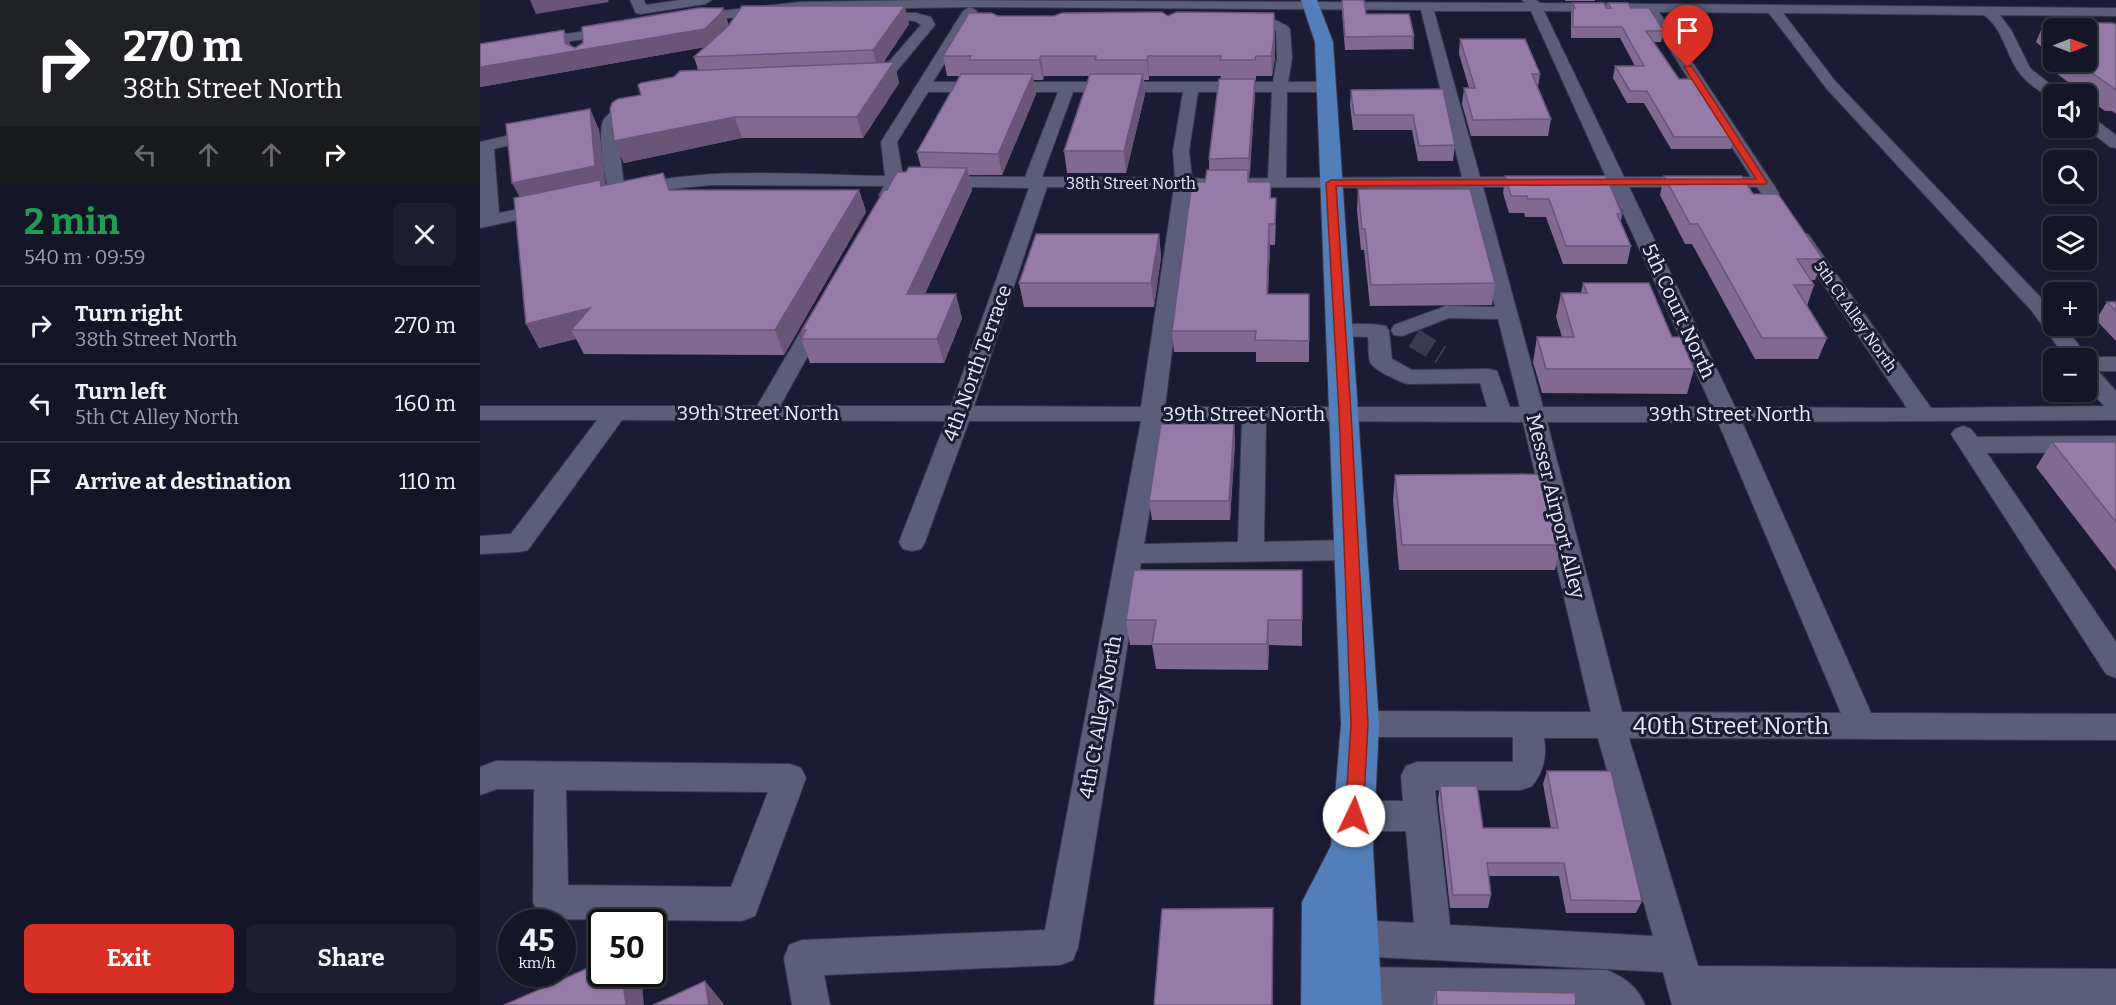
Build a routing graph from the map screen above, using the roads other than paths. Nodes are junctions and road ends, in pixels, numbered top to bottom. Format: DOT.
graph roads {
  1 [pos="637,0"];
  2 [pos="705,0"];
  3 [pos="975,3"];
  4 [pos="1015,3"];
  5 [pos="1069,3"];
  6 [pos="1311,3"];
  7 [pos="1532,3"];
  8 [pos="1684,4"];
  9 [pos="1176,5"];
  10 [pos="1215,5"];
  11 [pos="1780,5"];
  12 [pos="1880,5"];
  13 [pos="1990,5"];
  14 [pos="1426,6"];
  15 [pos="1653,7"];
  16 [pos="1110,8"];
  17 [pos="858,10"];
  18 [pos="2116,12"];
  19 [pos="712,15"];
  20 [pos="1089,18"];
  21 [pos="679,20"];
  22 [pos="1005,20"];
  23 [pos="1172,21"];
  24 [pos="635,27"];
  25 [pos="579,36"];
  26 [pos="480,52"];
  27 [pos="581,53"];
  28 [pos="885,76"];
  29 [pos="847,78"];
  30 [pos="926,82"];
  31 [pos="1280,86"];
  32 [pos="2043,86"];
  33 [pos="1067,87"];
  34 [pos="1191,87"];
  35 [pos="1326,87"];
  36 [pos="650,94"];
  37 [pos="611,121"];
  38 [pos="592,124"];
  39 [pos="2097,128"];
  40 [pos="561,129"];
  41 [pos="2116,143"];
  42 [pos="482,147"];
  43 [pos="895,182"];
  44 [pos="1474,182"];
  45 [pos="1619,182"];
  46 [pos="1762,182"];
  47 [pos="1035,183"];
  48 [pos="1184,183"];
  49 [pos="1277,183"];
  50 [pos="1331,183"];
  51 [pos="618,193"];
  52 [pos="595,198"];
  53 [pos="572,203"];
  54 [pos="878,212"];
  55 [pos="485,221"];
  56 [pos="827,303"];
  57 [pos="1507,313"];
  58 [pos="1340,331"];
  59 [pos="1378,331"];
  60 [pos="2070,348"];
  61 [pos="1434,359"];
  62 [pos="2097,364"];
  63 [pos="2116,364"];
  64 [pos="1449,376"];
  65 [pos="1408,377"];
  66 [pos="2097,383"];
  67 [pos="2116,405"];
  68 [pos="480,413"];
  69 [pos="615,413"];
  70 [pos="765,413"];
  71 [pos="1345,413"];
  72 [pos="1414,413"];
  73 [pos="1500,413"];
  74 [pos="1533,413"];
  75 [pos="2116,413"];
  76 [pos="960,414"];
  77 [pos="1153,414"];
  78 [pos="1254,414"];
  79 [pos="1949,414"];
  80 [pos="1727,415"];
  81 [pos="1924,415"];
  82 [pos="2116,444"];
  83 [pos="1970,445"];
  84 [pos="912,542"];
  85 [pos="480,545"];
  86 [pos="1351,550"];
  87 [pos="1251,552"];
  88 [pos="1129,554"];
  89 [pos="2116,666"];
  90 [pos="1360,724"];
  91 [pos="1526,725"];
  92 [pos="1610,725"];
  93 [pos="1862,727"];
  94 [pos="2109,728"];
  95 [pos="550,776"];
  96 [pos="480,781"];
  97 [pos="1421,816"];
  98 [pos="1353,832"];
  99 [pos="1356,938"];
  100 [pos="1434,942"];
  101 [pos="1685,982"];
  102 [pos="2116,988"];
  103 [pos="1347,999"];
  104 [pos="811,1005"];
  105 [pos="1626,1005"];
  1 -- 2 [label="street"];
  2 -- 19 [label="street"];
  3 -- 4 [label="street"];
  3 -- 17 [label="street"];
  3 -- 30 [label="street"];
  4 -- 5 [label="street"];
  4 -- 22 [label="street"];
  5 -- 16 [label="street"];
  5 -- 20 [label="street"];
  6 -- 10 [label="street"];
  6 -- 14 [label="street"];
  6 -- 35 [label="main road"];
  7 -- 14 [label="street"];
  7 -- 15 [label="street"];
  7 -- 45 [label="street, 5th Court North"];
  8 -- 11 [label="street"];
  8 -- 15 [label="street"];
  9 -- 10 [label="street"];
  9 -- 16 [label="street"];
  9 -- 23 [label="street"];
  10 -- 31 [label="street"];
  11 -- 12 [label="street"];
  11 -- 60 [label="street"];
  12 -- 13 [label="street"];
  13 -- 18 [label="street"];
  13 -- 32 [label="street"];
  14 -- 44 [label="street, Messer Airport Alley"];
  15 -- 46 [label="street, 5th Ct Alley North"];
  17 -- 19 [label="street"];
  17 -- 28 [label="street"];
  19 -- 21 [label="street"];
  24 -- 25 [label="street"];
  25 -- 26 [label="street"];
  25 -- 27 [label="street"];
  28 -- 29 [label="street"];
  28 -- 30 [label="street"];
  30 -- 33 [label="street"];
  30 -- 43 [label="street"];
  31 -- 34 [label="street"];
  31 -- 35 [label="street"];
  31 -- 49 [label="street"];
  33 -- 34 [label="street"];
  33 -- 47 [label="street, 4th North Terrace"];
  34 -- 48 [label="street, 4th Ct Alley North"];
  35 -- 50 [label="main road"];
  36 -- 37 [label="street"];
  37 -- 38 [label="street"];
  37 -- 51 [label="street"];
  39 -- 41 [label="street"];
  40 -- 42 [label="street"];
  42 -- 55 [label="street"];
  43 -- 47 [label="street, 38th Street North"];
  43 -- 51 [label="street, 38th Street North"];
  43 -- 54 [label="street"];
  44 -- 45 [label="street, 38th Street North"];
  44 -- 50 [label="street, 38th Street North"];
  44 -- 57 [label="street, Messer Airport Alley"];
  45 -- 46 [label="street, 38th Street North"];
  45 -- 80 [label="street, 5th Court North"];
  46 -- 81 [label="street, 5th Ct Alley North"];
  47 -- 48 [label="street, 38th Street North"];
  47 -- 76 [label="street, 4th North Terrace"];
  48 -- 49 [label="street, 38th Street North"];
  48 -- 77 [label="street, 4th Ct Alley North"];
  49 -- 50 [label="street, 38th Street North"];
  50 -- 58 [label="main road"];
  51 -- 52 [label="street, 38th Street North"];
  53 -- 55 [label="street"];
  56 -- 70 [label="street"];
  57 -- 59 [label="street"];
  57 -- 74 [label="street, Messer Airport Alley"];
  58 -- 59 [label="street"];
  58 -- 71 [label="main road"];
  59 -- 65 [label="street"];
  61 -- 64 [label="street"];
  62 -- 63 [label="street"];
  64 -- 65 [label="street"];
  64 -- 73 [label="street"];
  65 -- 72 [label="street"];
  66 -- 67 [label="street"];
  68 -- 69 [label="street, 39th Street North"];
  69 -- 70 [label="street, 39th Street North"];
  69 -- 85 [label="street"];
  70 -- 76 [label="street, 39th Street North"];
  71 -- 72 [label="street, 39th Street North"];
  71 -- 78 [label="street, 39th Street North"];
  71 -- 86 [label="main road"];
  72 -- 73 [label="street, 39th Street North"];
  73 -- 74 [label="street, 39th Street North"];
  74 -- 80 [label="street, 39th Street North"];
  74 -- 92 [label="street, Messer Airport Alley"];
  75 -- 79 [label="street, 39th Street North"];
  76 -- 77 [label="street, 39th Street North"];
  76 -- 84 [label="street, 4th North Terrace"];
  77 -- 78 [label="street, 39th Street North"];
  77 -- 88 [label="street, 4th Ct Alley North"];
  78 -- 87 [label="street"];
  79 -- 81 [label="street, 39th Street North"];
  79 -- 83 [label="street"];
  80 -- 81 [label="street, 39th Street North"];
  80 -- 93 [label="street, 5th Court North"];
  82 -- 83 [label="street"];
  83 -- 89 [label="street"];
  86 -- 87 [label="street"];
  86 -- 90 [label="main road"];
  87 -- 88 [label="street"];
  88 -- 104 [label="street, 4th Ct Alley North"];
  90 -- 91 [label="street, 40th Street North"];
  90 -- 98 [label="main road"];
  91 -- 92 [label="street, 40th Street North"];
  91 -- 97 [label="street"];
  92 -- 93 [label="street, 40th Street North"];
  92 -- 101 [label="street, Messer Airport Alley"];
  93 -- 94 [label="street, 40th Street North"];
  95 -- 95 [label="street"];
  95 -- 96 [label="street"];
  97 -- 98 [label="street"];
  97 -- 100 [label="street"];
  98 -- 99 [label="main road"];
  98 -- 103 [label="main road"];
  99 -- 100 [label="street"];
  99 -- 103 [label="main road"];
  100 -- 101 [label="street"];
  101 -- 102 [label="street"];
  103 -- 105 [label="street"];
}
